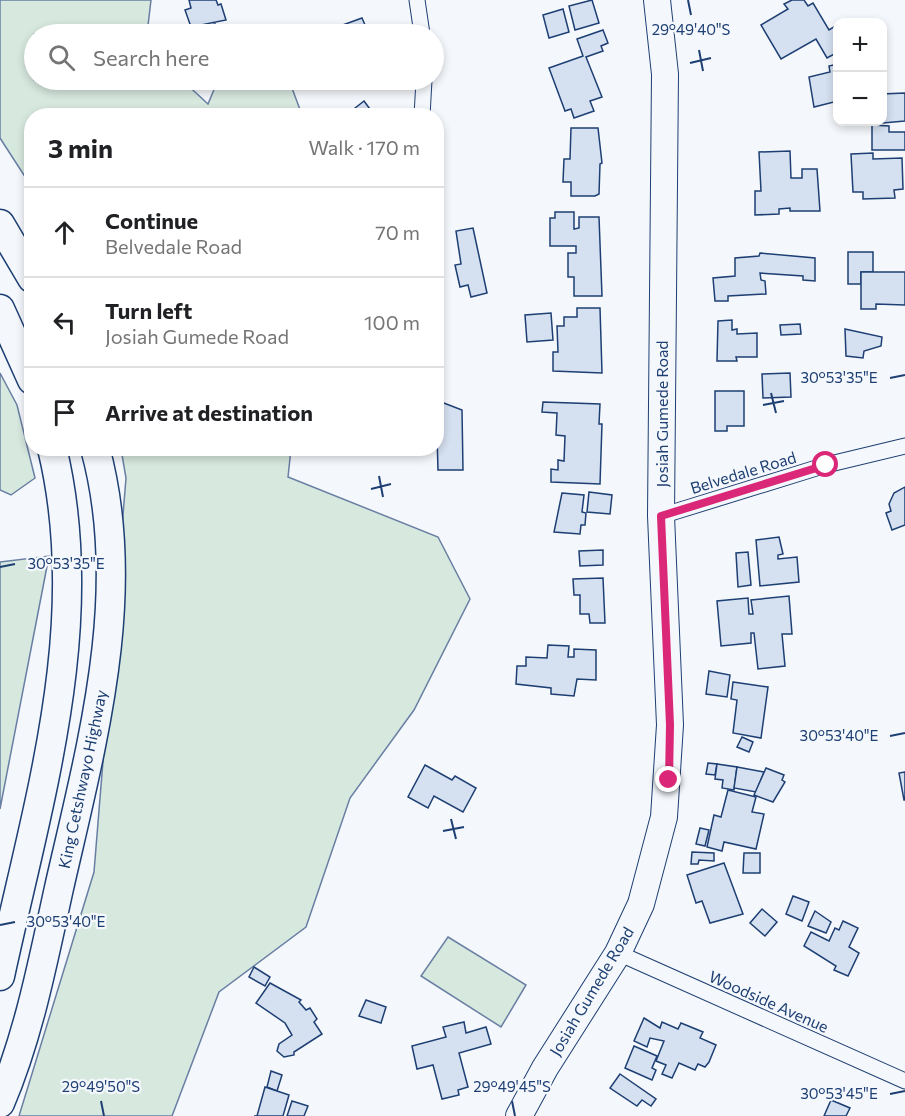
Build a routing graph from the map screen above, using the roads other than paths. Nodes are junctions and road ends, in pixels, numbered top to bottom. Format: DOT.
graph roads {
  1 [pos="417,0"];
  2 [pos="657,0"];
  3 [pos="421,24"];
  4 [pos="423,90"];
  5 [pos="422,108"];
  6 [pos="0,224"];
  7 [pos="24,264"];
  8 [pos="0,309"];
  9 [pos="24,362"];
  10 [pos="905,446"];
  11 [pos="53,456"];
  12 [pos="95,456"];
  13 [pos="661,516"];
  14 [pos="618,953"];
  15 [pos="0,976"];
  16 [pos="905,1081"];
  17 [pos="0,1103"];
  18 [pos="519,1116"];
  1 -- 3 [label="street"];
  2 -- 13 [label="main road, Josiah Gumede Road"];
  4 -- 5 [label="street"];
  6 -- 7 [label="highway"];
  8 -- 9 [label="highway"];
  10 -- 13 [label="street, Belvedale Road"];
  11 -- 15 [label="highway"];
  12 -- 17 [label="highway, King Cetshwayo Highway"];
  13 -- 14 [label="main road, Josiah Gumede Road"];
  14 -- 16 [label="street, Woodside Avenue"];
  14 -- 18 [label="main road, Josiah Gumede Road"];
}
